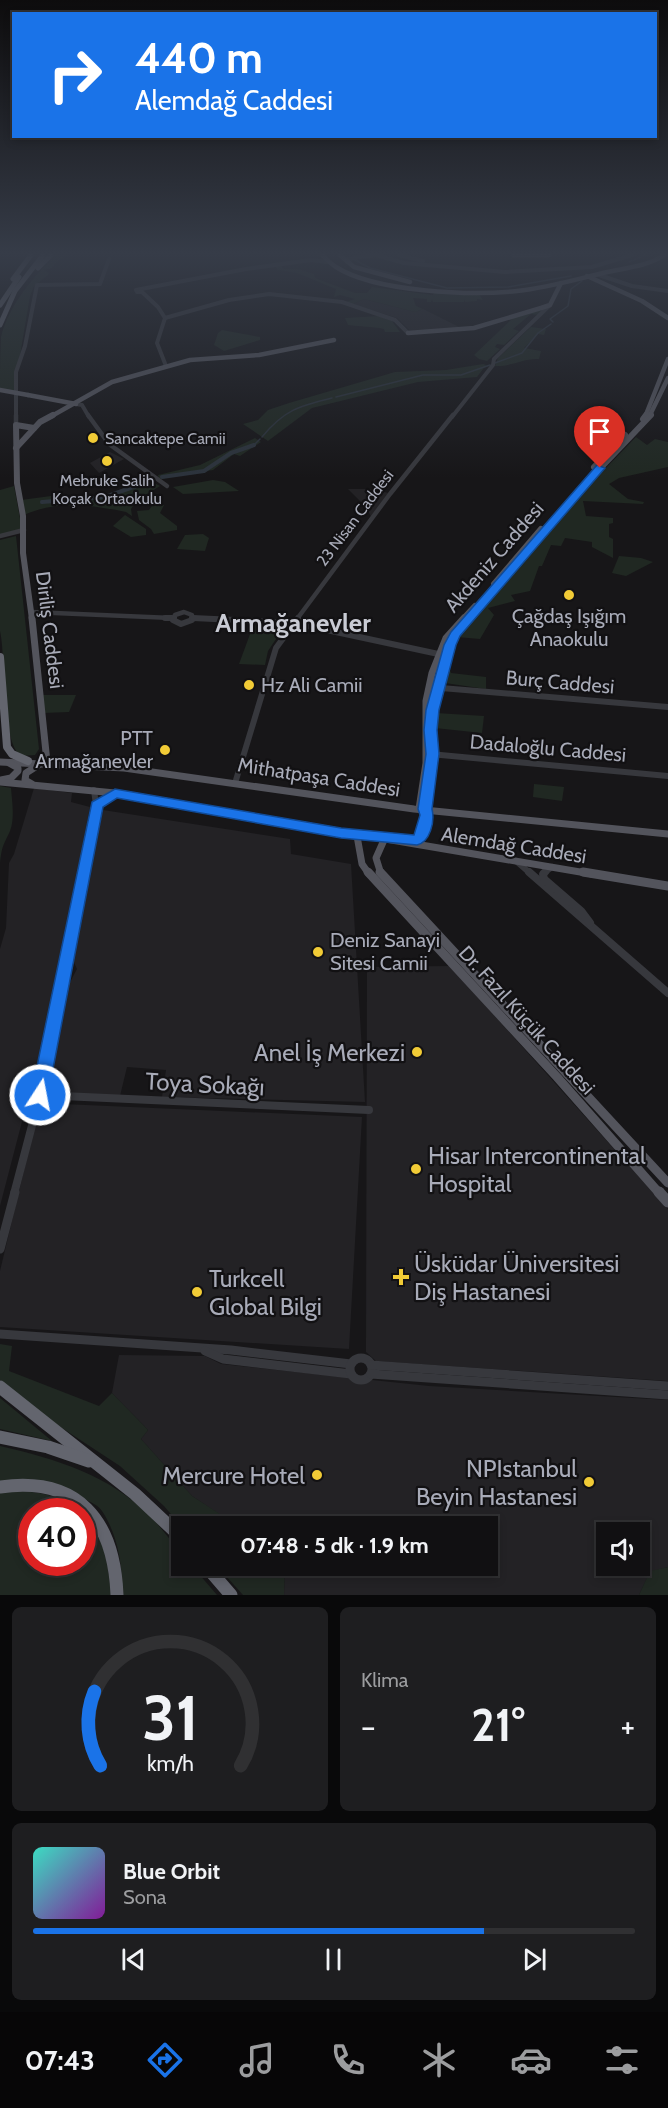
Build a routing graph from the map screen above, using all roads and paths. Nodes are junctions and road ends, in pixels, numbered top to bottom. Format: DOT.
graph roads {
  1 [pos="28,329"];
  2 [pos="161,329"];
  3 [pos="404,329"];
  4 [pos="455,329"];
  5 [pos="525,329"];
  6 [pos="408,333"];
  7 [pos="226,358"];
  8 [pos="668,359"];
  9 [pos="166,366"];
  10 [pos="668,378"];
  11 [pos="0,392"];
  12 [pos="76,405"];
  13 [pos="23,426"];
  14 [pos="34,428"];
  15 [pos="16,431"];
  16 [pos="24,438"];
  17 [pos="16,448"];
  18 [pos="167,486"];
  19 [pos="24,530"];
  20 [pos="0,536"];
  21 [pos="31,612"];
  22 [pos="172,618"];
  23 [pos="193,618"];
  24 [pos="294,623"];
  25 [pos="443,655"];
  26 [pos="0,657"];
  27 [pos="438,684"];
  28 [pos="429,687"];
  29 [pos="668,707"];
  30 [pos="429,754"];
  31 [pos="0,762"];
  32 [pos="28,762"];
  33 [pos="47,762"];
  34 [pos="668,776"];
  35 [pos="236,780"];
  36 [pos="0,781"];
  37 [pos="34,784"];
  38 [pos="94,790"];
  39 [pos="115,793"];
  40 [pos="96,805"];
  41 [pos="422,809"];
  42 [pos="441,811"];
  43 [pos="341,833"];
  44 [pos="668,834"];
  45 [pos="357,836"];
  46 [pos="384,840"];
  47 [pos="431,848"];
  48 [pos="516,861"];
  49 [pos="552,867"];
  50 [pos="668,886"];
  51 [pos="593,929"];
  52 [pos="668,993"];
  53 [pos="40,1095"];
  54 [pos="600,1109"];
  55 [pos="369,1110"];
  56 [pos="590,1114"];
  57 [pos="668,1183"];
  58 [pos="668,1202"];
  59 [pos="0,1249"];
  60 [pos="0,1334"];
  61 [pos="351,1369"];
  62 [pos="371,1369"];
  63 [pos="668,1386"];
  64 [pos="0,1387"];
  65 [pos="668,1395"];
  66 [pos="0,1437"];
  67 [pos="92,1462"];
  68 [pos="0,1487"];
  69 [pos="171,1528"];
  70 [pos="215,1576"];
  71 [pos="117,1595"];
  72 [pos="231,1595"];
  1 -- 15 [label="street, Diriliş Caddesi"];
  2 -- 9 [label="street"];
  3 -- 6 [label="street"];
  4 -- 6 [label="main road"];
  5 -- 24 [label="street, 23 Nisan Caddesi"];
  7 -- 7 [label="main road"];
  7 -- 9 [label="main road"];
  8 -- 25 [label="main road, Akdeniz Caddesi"];
  9 -- 12 [label="main road"];
  10 -- 25 [label="main road, Akdeniz Caddesi"];
  11 -- 12 [label="main road, bridge"];
  12 -- 13 [label="main road"];
  12 -- 14 [label="main road"];
  12 -- 18 [label="street"];
  13 -- 14 [label="main road"];
  13 -- 15 [label="main road"];
  14 -- 16 [label="main road"];
  15 -- 16 [label="main road"];
  15 -- 17 [label="main road, Diriliş Caddesi"];
  16 -- 17 [label="main road"];
  17 -- 19 [label="main road, Diriliş Caddesi"];
  19 -- 20 [label="street"];
  19 -- 21 [label="main road, Diriliş Caddesi"];
  21 -- 22 [label="street"];
  21 -- 33 [label="main road, Diriliş Caddesi"];
  22 -- 23 [label="street"];
  22 -- 23 [label="street"];
  23 -- 24 [label="street"];
  24 -- 25 [label="street"];
  24 -- 35 [label="street, 23 Nisan Caddesi"];
  25 -- 27 [label="main road, Akdeniz Caddesi"];
  25 -- 28 [label="main road, Akdeniz Caddesi"];
  26 -- 32 [label="highway"];
  27 -- 28 [label="street, Burç Caddesi"];
  27 -- 29 [label="street, Burç Caddesi"];
  27 -- 30 [label="main road, Akdeniz Caddesi"];
  28 -- 30 [label="main road, Akdeniz Caddesi"];
  30 -- 34 [label="street, Dadaloğlu Caddesi"];
  30 -- 41 [label="main road, Akdeniz Caddesi"];
  31 -- 32 [label="main road, Mithatpaşa Caddesi"];
  31 -- 36 [label="main road"];
  32 -- 33 [label="main road, Mithatpaşa Caddesi"];
  33 -- 35 [label="main road, Mithatpaşa Caddesi"];
  33 -- 37 [label="main road"];
  35 -- 41 [label="main road, Mithatpaşa Caddesi"];
  36 -- 37 [label="main road, Alemdağ Caddesi"];
  37 -- 38 [label="main road, Alemdağ Caddesi"];
  38 -- 39 [label="main road, Alemdağ Caddesi"];
  38 -- 40 [label="street"];
  39 -- 40 [label="street"];
  39 -- 43 [label="main road, Alemdağ Caddesi"];
  40 -- 53 [label="street"];
  41 -- 42 [label="main road, Mithatpaşa Caddesi"];
  41 -- 43 [label="main road, Akdeniz Caddesi"];
  42 -- 44 [label="main road, Mithatpaşa Caddesi"];
  42 -- 47 [label="main road"];
  43 -- 45 [label="main road, Alemdağ Caddesi"];
  45 -- 46 [label="main road, Alemdağ Caddesi"];
  45 -- 56 [label="main road, Dr. Fazıl Küçük Caddesi"];
  46 -- 47 [label="main road, Alemdağ Caddesi"];
  46 -- 54 [label="main road, Dr. Fazıl Küçük Caddesi"];
  47 -- 48 [label="main road, Alemdağ Caddesi"];
  48 -- 49 [label="main road, Alemdağ Caddesi"];
  48 -- 51 [label="street"];
  49 -- 50 [label="main road, Alemdağ Caddesi"];
  49 -- 51 [label="street"];
  51 -- 52 [label="street"];
  53 -- 55 [label="street, Toya Sokağı"];
  53 -- 59 [label="street"];
  54 -- 56 [label="street, Dr. Fazıl Küçük Caddesi"];
  54 -- 57 [label="main road, Dr. Fazıl Küçük Caddesi"];
  56 -- 58 [label="main road, Dr. Fazıl Küçük Caddesi"];
  60 -- 61 [label="street"];
  61 -- 62 [label="street"];
  61 -- 62 [label="street"];
  62 -- 63 [label="street"];
  62 -- 65 [label="street"];
  64 -- 67 [label="highway"];
  66 -- 67 [label="highway"];
  67 -- 69 [label="highway"];
  68 -- 71 [label="highway"];
  70 -- 72 [label="highway"];
}
